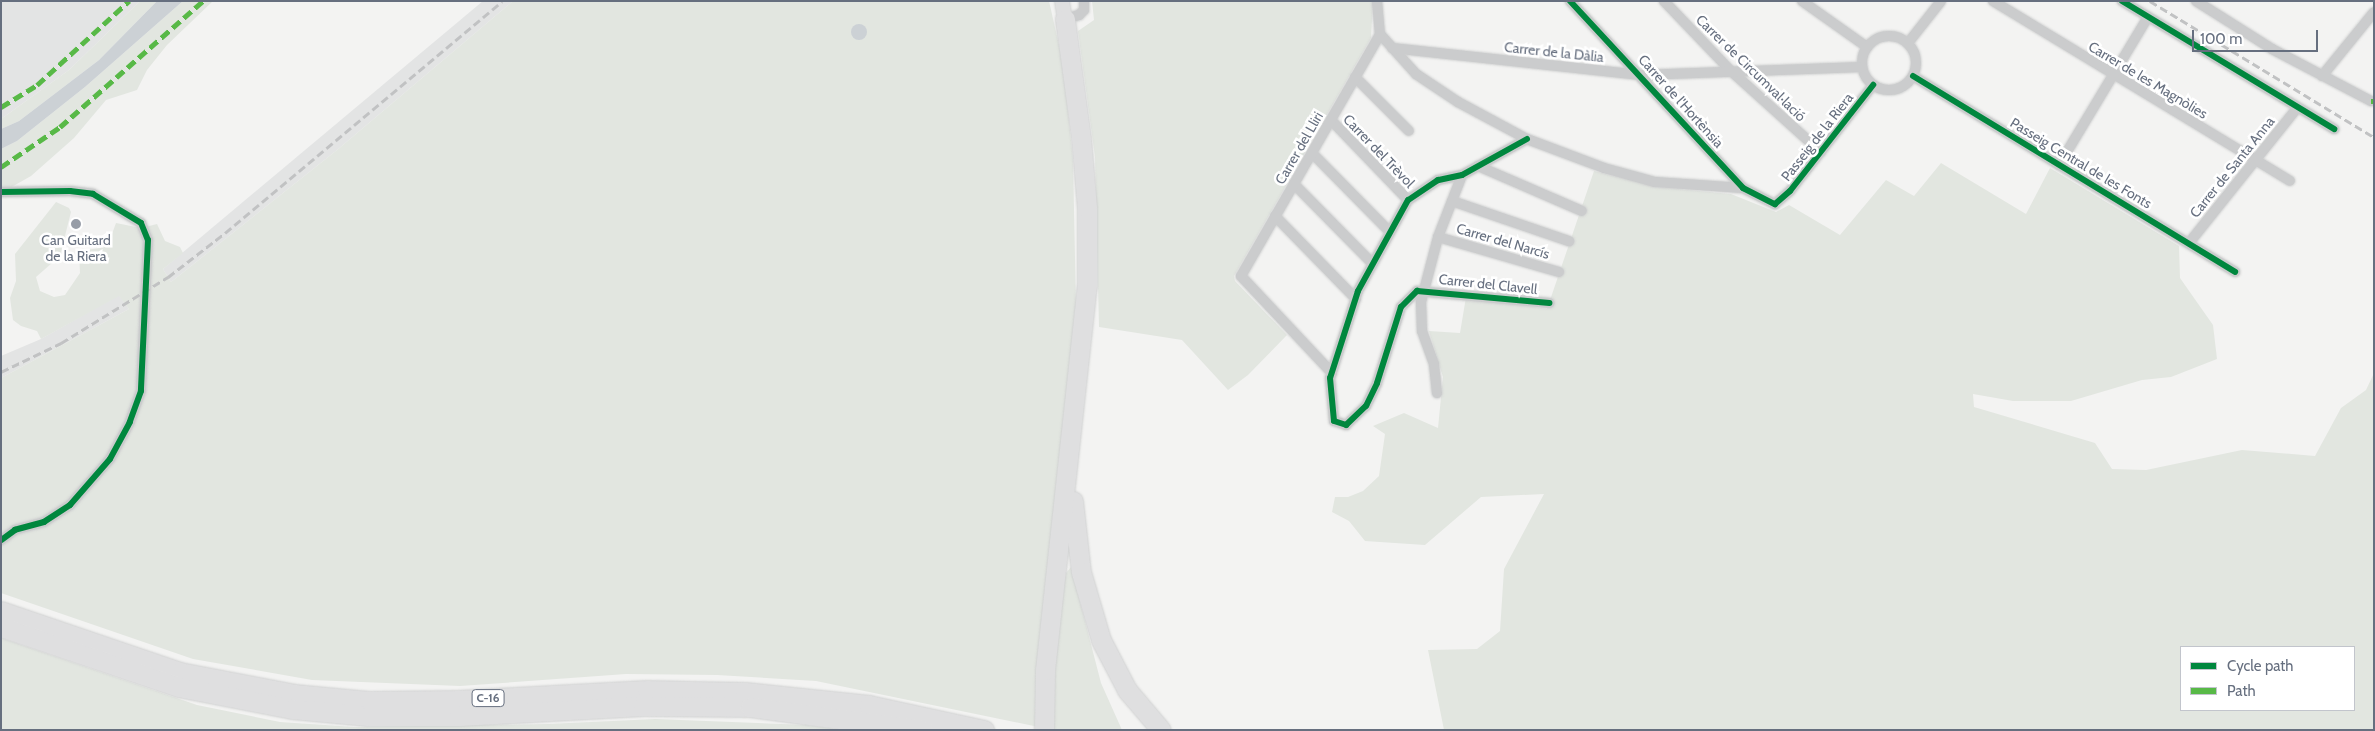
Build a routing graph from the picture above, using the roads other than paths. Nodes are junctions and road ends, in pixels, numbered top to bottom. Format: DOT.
graph roads {
  1 [pos="1084,1"];
  2 [pos="1377,1"];
  3 [pos="1570,1"];
  4 [pos="1664,1"];
  5 [pos="1802,1"];
  6 [pos="1941,1"];
  7 [pos="1992,1"];
  8 [pos="2122,1"];
  9 [pos="2196,1"];
  10 [pos="1064,10"];
  11 [pos="2374,12"];
  12 [pos="2148,17"];
  13 [pos="1380,34"];
  14 [pos="1908,43"];
  15 [pos="1867,47"];
  16 [pos="1392,48"];
  17 [pos="1862,67"];
  18 [pos="1731,71"];
  19 [pos="2114,74"];
  20 [pos="1642,76"];
  21 [pos="1913,76"];
  22 [pos="2322,76"];
  23 [pos="1356,77"];
  24 [pos="1874,85"];
  25 [pos="2371,101"];
  26 [pos="2297,108"];
  27 [pos="1331,120"];
  28 [pos="2334,129"];
  29 [pos="1410,131"];
  30 [pos="1527,139"];
  31 [pos="1821,152"];
  32 [pos="1312,153"];
  33 [pos="2255,161"];
  34 [pos="2059,165"];
  35 [pos="1478,166"];
  36 [pos="1462,175"];
  37 [pos="2290,181"];
  38 [pos="1294,184"];
  39 [pos="1743,188"];
  40 [pos="1,192"];
  41 [pos="1408,200"];
  42 [pos="1452,201"];
  43 [pos="1780,204"];
  44 [pos="1582,211"];
  45 [pos="1275,216"];
  46 [pos="1390,232"];
  47 [pos="1438,237"];
  48 [pos="1569,241"];
  49 [pos="2189,244"];
  50 [pos="1372,263"];
  51 [pos="1559,272"];
  52 [pos="2235,272"];
  53 [pos="1424,289"];
  54 [pos="1356,299"];
  55 [pos="1549,303"];
  56 [pos="1332,373"];
  57 [pos="1437,393"];
  58 [pos="1072,448"];
  59 [pos="1,540"];
  60 [pos="1,611"];
  61 [pos="1,626"];
  62 [pos="922,730"];
  63 [pos="984,730"];
  64 [pos="1044,730"];
  65 [pos="1161,730"];
  1 -- 10 [label="street"];
  2 -- 13 [label="street"];
  3 -- 20 [label="street, Carrer de l'Hortènsia"];
  4 -- 18 [label="street, Carrer de Circumval·lació"];
  5 -- 15 [label="street"];
  6 -- 14 [label="street"];
  7 -- 19 [label="street, Carrer de les Magnòlies"];
  8 -- 12 [label="street"];
  9 -- 22 [label="street"];
  10 -- 58 [label="highway"];
  11 -- 22 [label="street"];
  12 -- 19 [label="street"];
  12 -- 26 [label="street"];
  13 -- 16 [label="street"];
  13 -- 23 [label="street, Carrer del Lliri"];
  14 -- 15 [label="street"];
  14 -- 21 [label="street"];
  15 -- 17 [label="street"];
  16 -- 20 [label="street, Carrer de la Dàlia"];
  16 -- 30 [label="street"];
  17 -- 18 [label="street, Carrer de la Dàlia"];
  17 -- 24 [label="street"];
  18 -- 20 [label="street, Carrer de la Dàlia"];
  18 -- 31 [label="street, Carrer de Circumval·lació"];
  19 -- 33 [label="street, Carrer de les Magnòlies"];
  19 -- 34 [label="street"];
  20 -- 39 [label="street, Carrer de l'Hortènsia"];
  21 -- 24 [label="street"];
  21 -- 34 [label="street, Passeig Central de les Fonts"];
  22 -- 25 [label="street"];
  23 -- 27 [label="street, Carrer del Lliri"];
  23 -- 29 [label="street"];
  24 -- 31 [label="street, Passeig de la Riera"];
  26 -- 28 [label="street"];
  26 -- 33 [label="street, Carrer de Santa Anna"];
  27 -- 32 [label="street, Carrer del Lliri"];
  27 -- 41 [label="street, Carrer del Trèvol"];
  30 -- 35 [label="street"];
  30 -- 39 [label="street"];
  31 -- 43 [label="street, Passeig de la Riera"];
  32 -- 38 [label="street, Carrer del Lliri"];
  32 -- 46 [label="street"];
  33 -- 37 [label="street, Carrer de les Magnòlies"];
  33 -- 49 [label="street, Carrer de Santa Anna"];
  34 -- 49 [label="street, Passeig Central de les Fonts"];
  35 -- 36 [label="street"];
  35 -- 44 [label="street"];
  36 -- 41 [label="street"];
  36 -- 42 [label="street"];
  38 -- 45 [label="street, Carrer del Lliri"];
  38 -- 50 [label="street"];
  39 -- 43 [label="street, Carrer de l'Hortènsia"];
  40 -- 59 [label="street"];
  41 -- 46 [label="street"];
  42 -- 47 [label="street"];
  42 -- 48 [label="street"];
  45 -- 54 [label="street"];
  45 -- 56 [label="street, Carrer del Lliri"];
  46 -- 50 [label="street"];
  47 -- 51 [label="street, Carrer del Narcís"];
  47 -- 53 [label="street"];
  49 -- 52 [label="street, Passeig Central de les Fonts"];
  50 -- 54 [label="street"];
  53 -- 55 [label="street, Carrer del Clavell"];
  53 -- 56 [label="street"];
  53 -- 57 [label="street"];
  54 -- 56 [label="street"];
  58 -- 64 [label="highway"];
  58 -- 65 [label="highway"];
  60 -- 63 [label="highway, C-16"];
  61 -- 62 [label="highway, C-16"];
}
